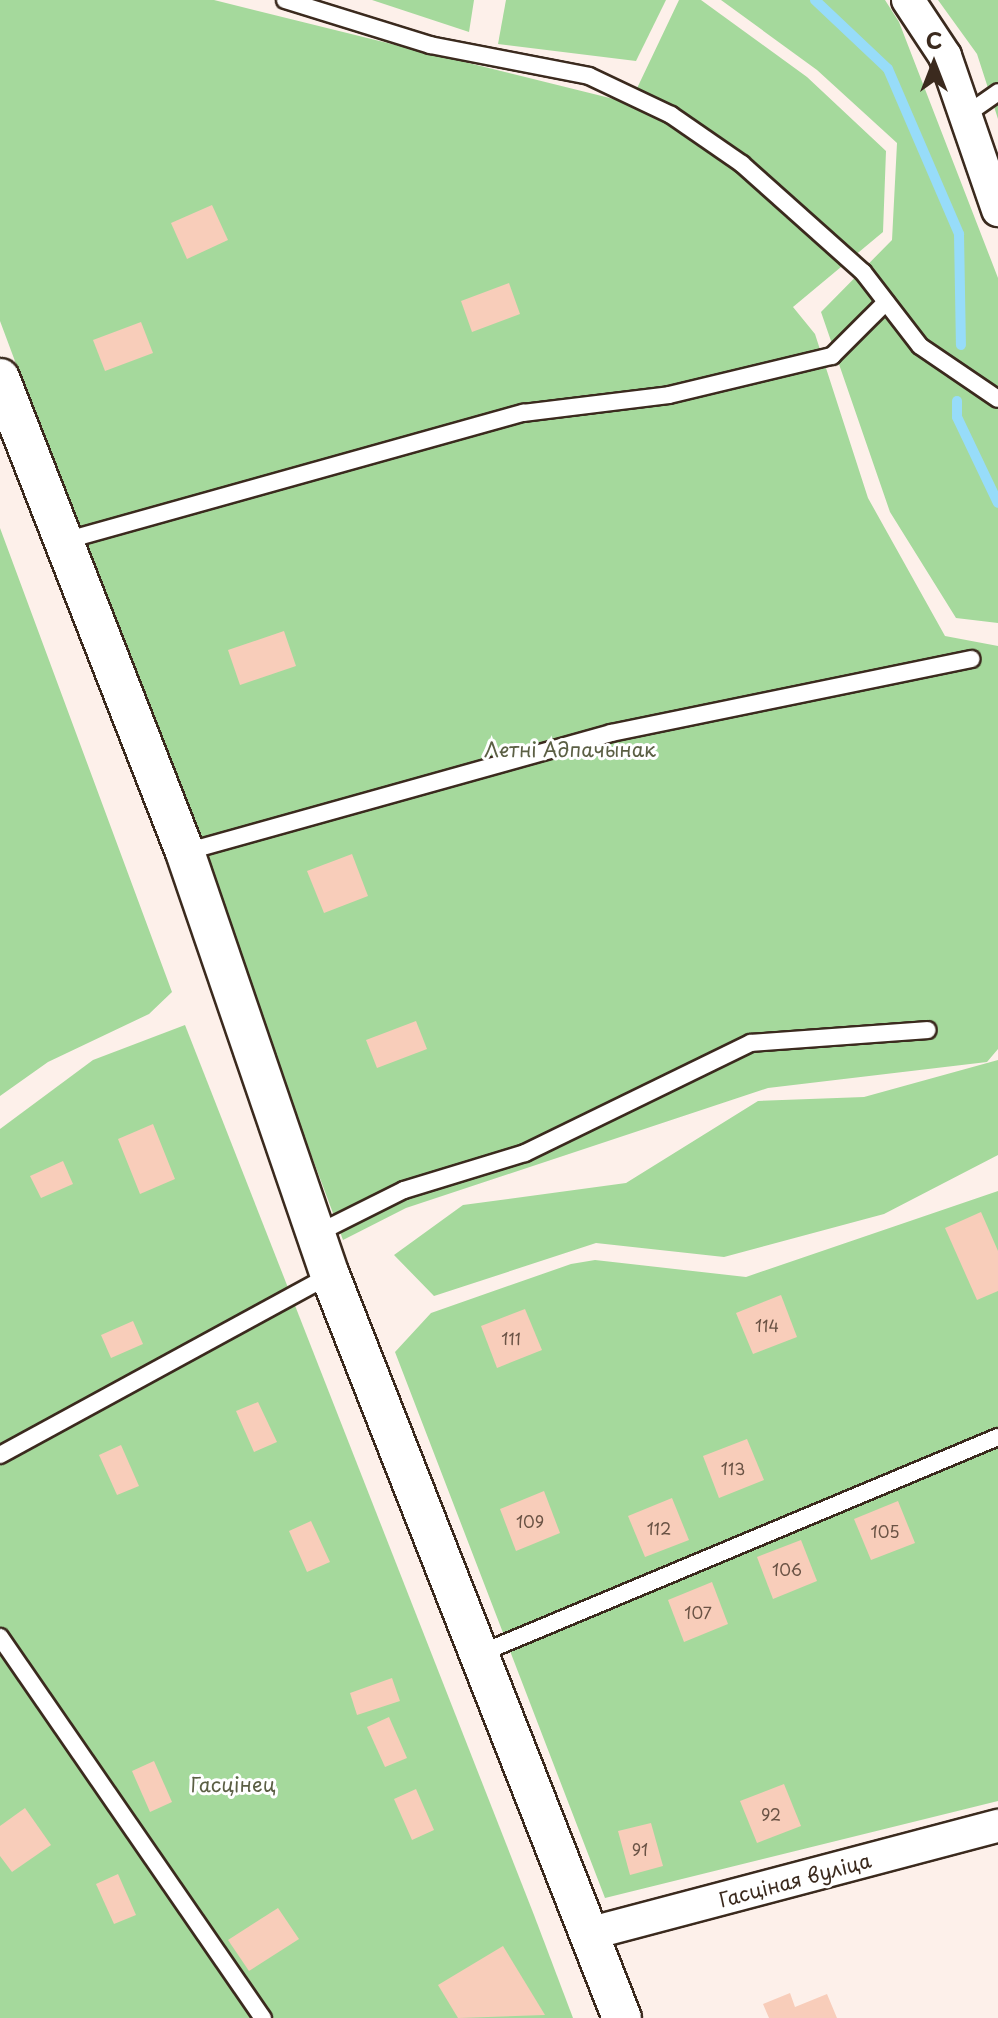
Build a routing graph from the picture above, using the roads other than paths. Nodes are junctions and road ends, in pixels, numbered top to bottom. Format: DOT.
graph roads {
  1 [pos="285,0"];
  2 [pos="908,0"];
  3 [pos="998,92"];
  4 [pos="967,114"];
  5 [pos="998,210"];
  6 [pos="886,302"];
  7 [pos="0,378"];
  8 [pos="998,399"];
  9 [pos="64,541"];
  10 [pos="971,659"];
  11 [pos="185,852"];
  12 [pos="928,1030"];
  13 [pos="316,1234"];
  14 [pos="330,1275"];
  15 [pos="998,1437"];
  16 [pos="0,1455"];
  17 [pos="0,1637"];
  18 [pos="478,1655"];
  19 [pos="998,1826"];
  20 [pos="592,1933"];
  21 [pos="263,2018"];
  22 [pos="622,2018"];
  1 -- 6 [label="lane"];
  2 -- 4 [label="street"];
  3 -- 4 [label="lane"];
  4 -- 5 [label="street"];
  6 -- 8 [label="lane"];
  6 -- 9 [label="lane"];
  7 -- 9 [label="street"];
  9 -- 11 [label="street"];
  10 -- 11 [label="lane"];
  11 -- 13 [label="street"];
  12 -- 13 [label="lane"];
  13 -- 14 [label="street"];
  14 -- 16 [label="lane"];
  14 -- 18 [label="street"];
  15 -- 18 [label="lane"];
  17 -- 21 [label="lane"];
  18 -- 20 [label="street"];
  19 -- 20 [label="street, Гасціная вуліца"];
  20 -- 22 [label="street"];
}
